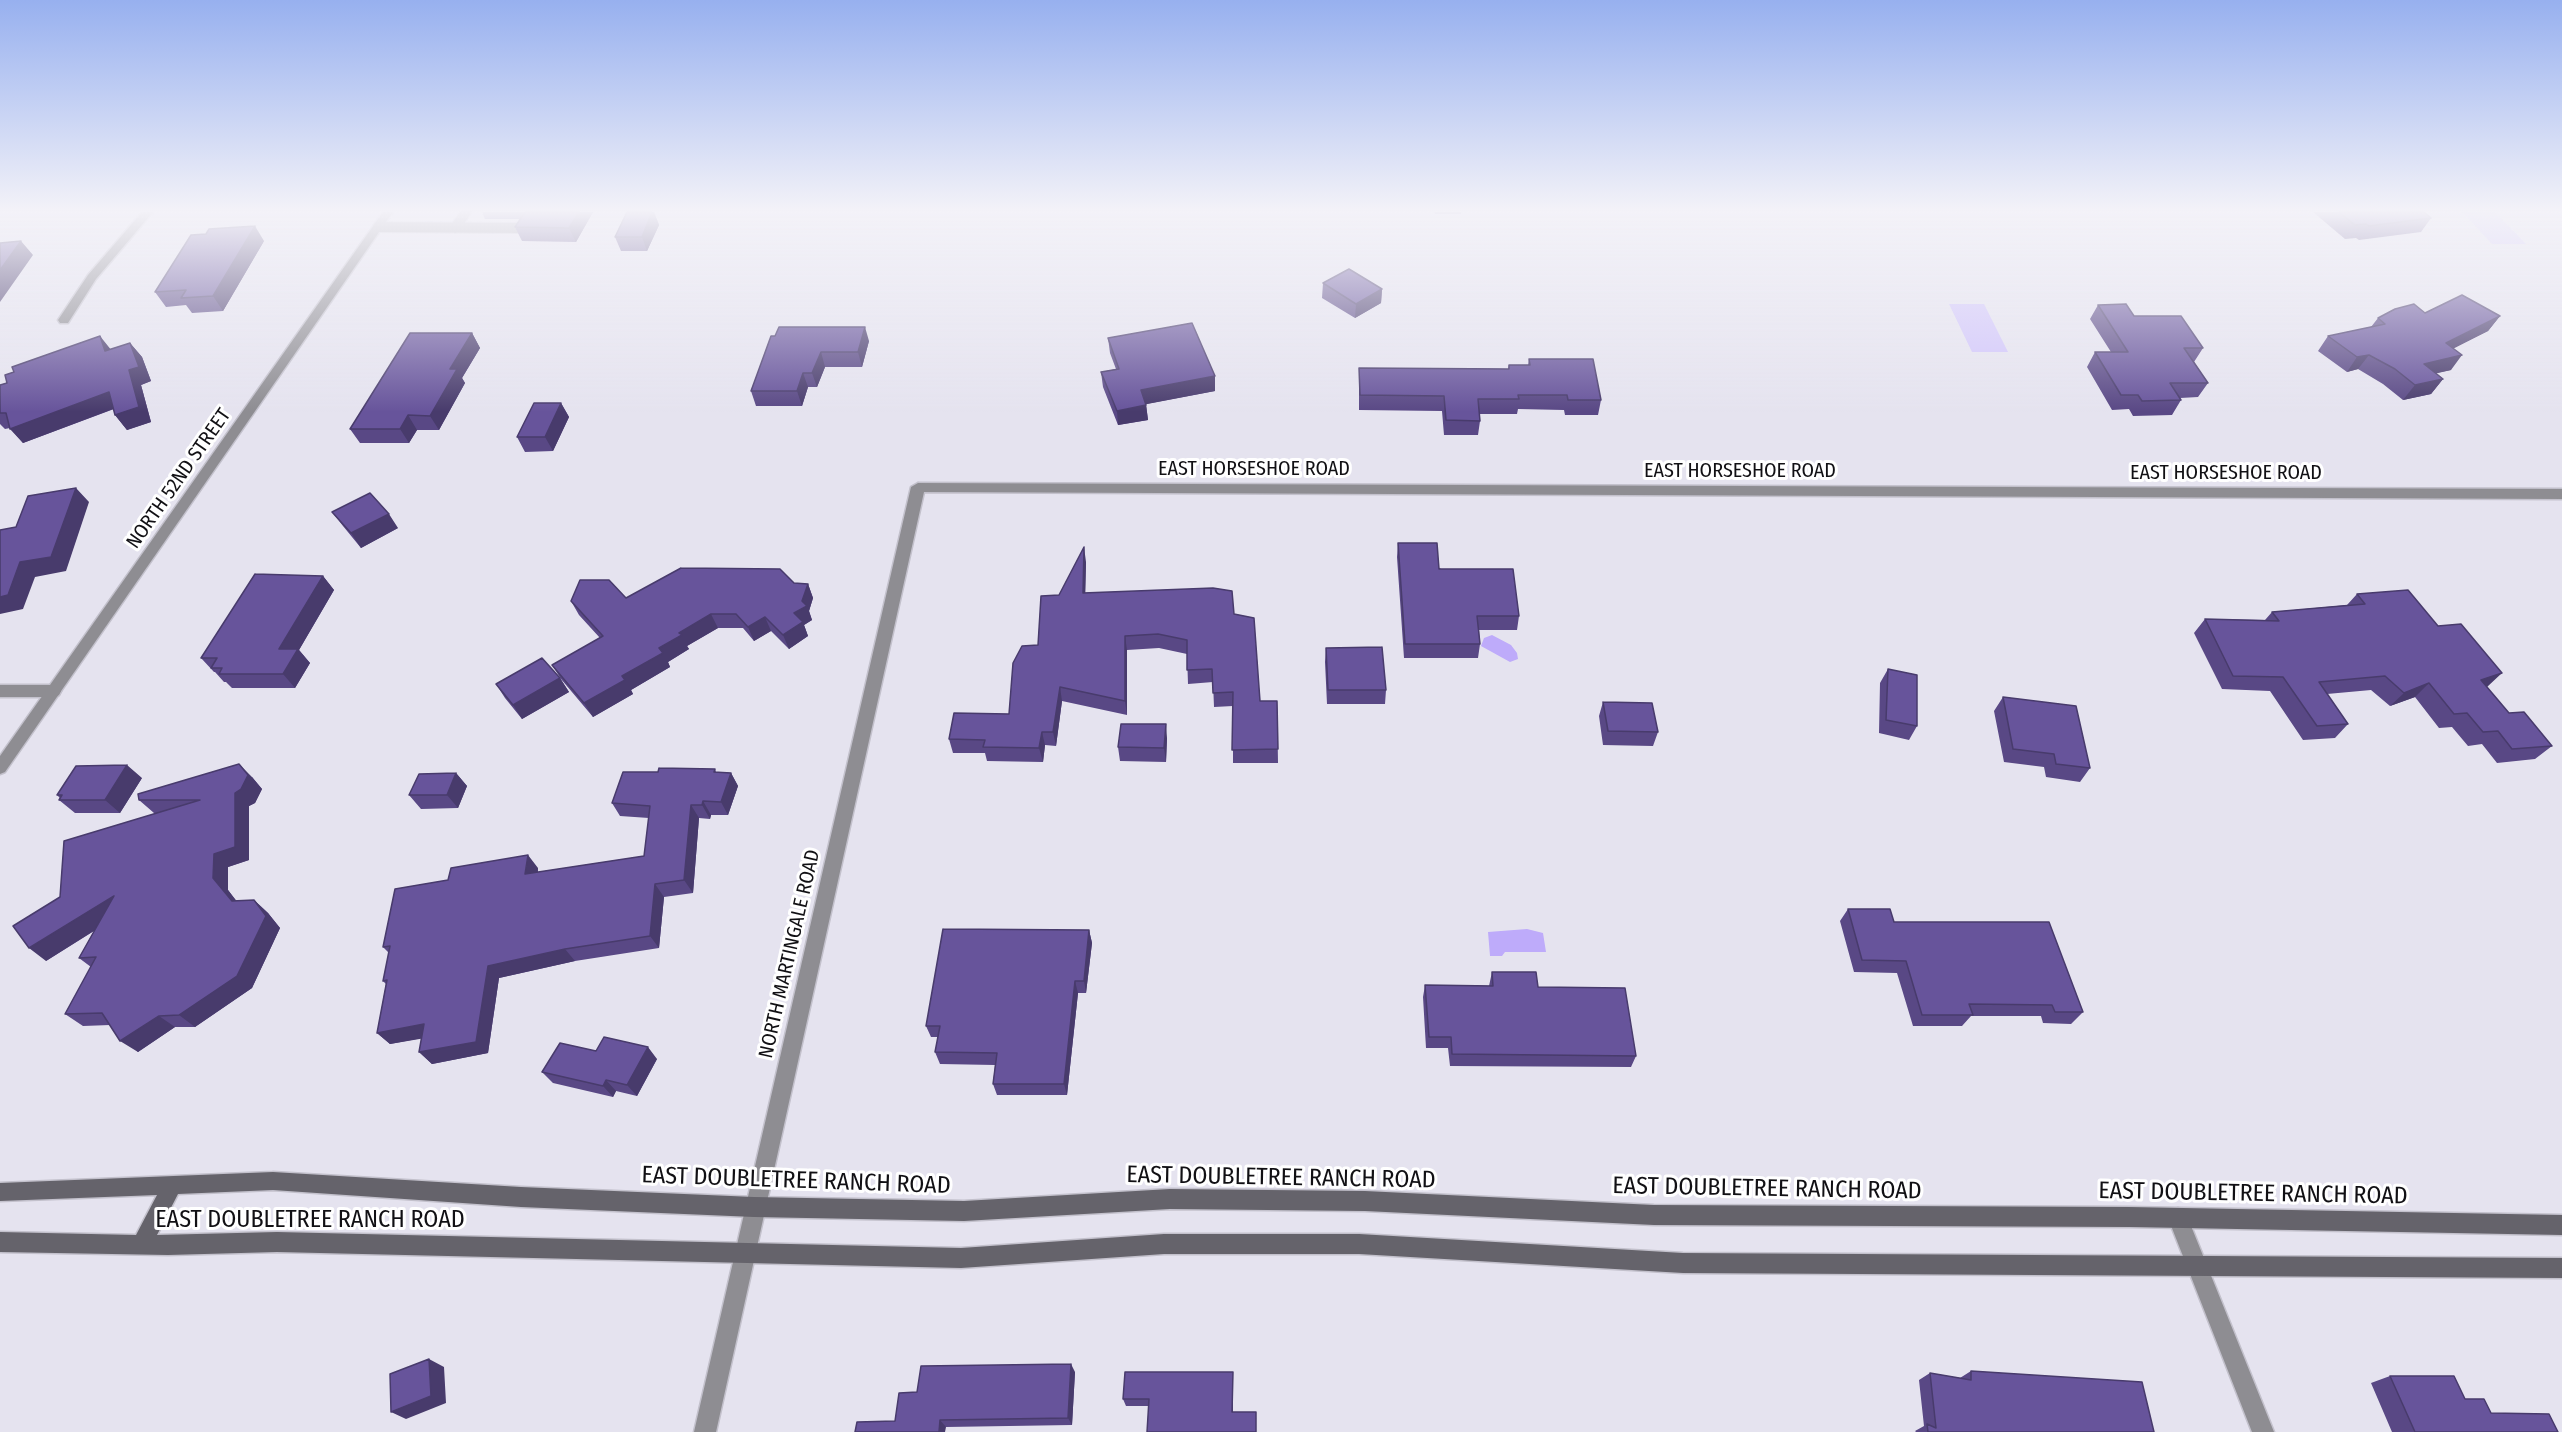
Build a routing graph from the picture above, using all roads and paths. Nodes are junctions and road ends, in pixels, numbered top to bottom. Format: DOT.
graph roads {
  1 [pos="91,279"];
  2 [pos="342,279"];
  3 [pos="64,320"];
  4 [pos="918,487"];
  5 [pos="2562,494"];
  6 [pos="0,691"];
  7 [pos="54,691"];
  8 [pos="0,768"];
  9 [pos="172,1186"];
  10 [pos="0,1192"];
  11 [pos="754,1207"];
  12 [pos="2178,1218"];
  13 [pos="2562,1225"];
  14 [pos="0,1242"];
  15 [pos="141,1245"];
  16 [pos="744,1254"];
  17 [pos="2197,1268"];
  18 [pos="2562,1268"];
  19 [pos="705,1432"];
  20 [pos="2263,1432"];
  1 -- 3 [label="street"];
  2 -- 7 [label="street, NORTH 52ND STREET"];
  4 -- 5 [label="street, EAST HORSESHOE ROAD"];
  4 -- 11 [label="street, NORTH MARTINGALE ROAD"];
  6 -- 7 [label="street"];
  7 -- 8 [label="street, NORTH 52ND STREET"];
  9 -- 10 [label="main road, EAST DOUBLETREE RANCH ROAD"];
  9 -- 11 [label="main road, EAST DOUBLETREE RANCH ROAD"];
  9 -- 15 [label="main road"];
  11 -- 12 [label="main road, EAST DOUBLETREE RANCH ROAD"];
  11 -- 16 [label="street, NORTH MARTINGALE ROAD"];
  12 -- 13 [label="main road, EAST DOUBLETREE RANCH ROAD"];
  12 -- 17 [label="street"];
  14 -- 15 [label="main road, EAST DOUBLETREE RANCH ROAD"];
  15 -- 16 [label="main road, EAST DOUBLETREE RANCH ROAD"];
  16 -- 17 [label="main road, EAST DOUBLETREE RANCH ROAD"];
  16 -- 19 [label="street, NORTH MARTINGALE ROAD"];
  17 -- 18 [label="main road, EAST DOUBLETREE RANCH ROAD"];
  17 -- 20 [label="street"];
}
